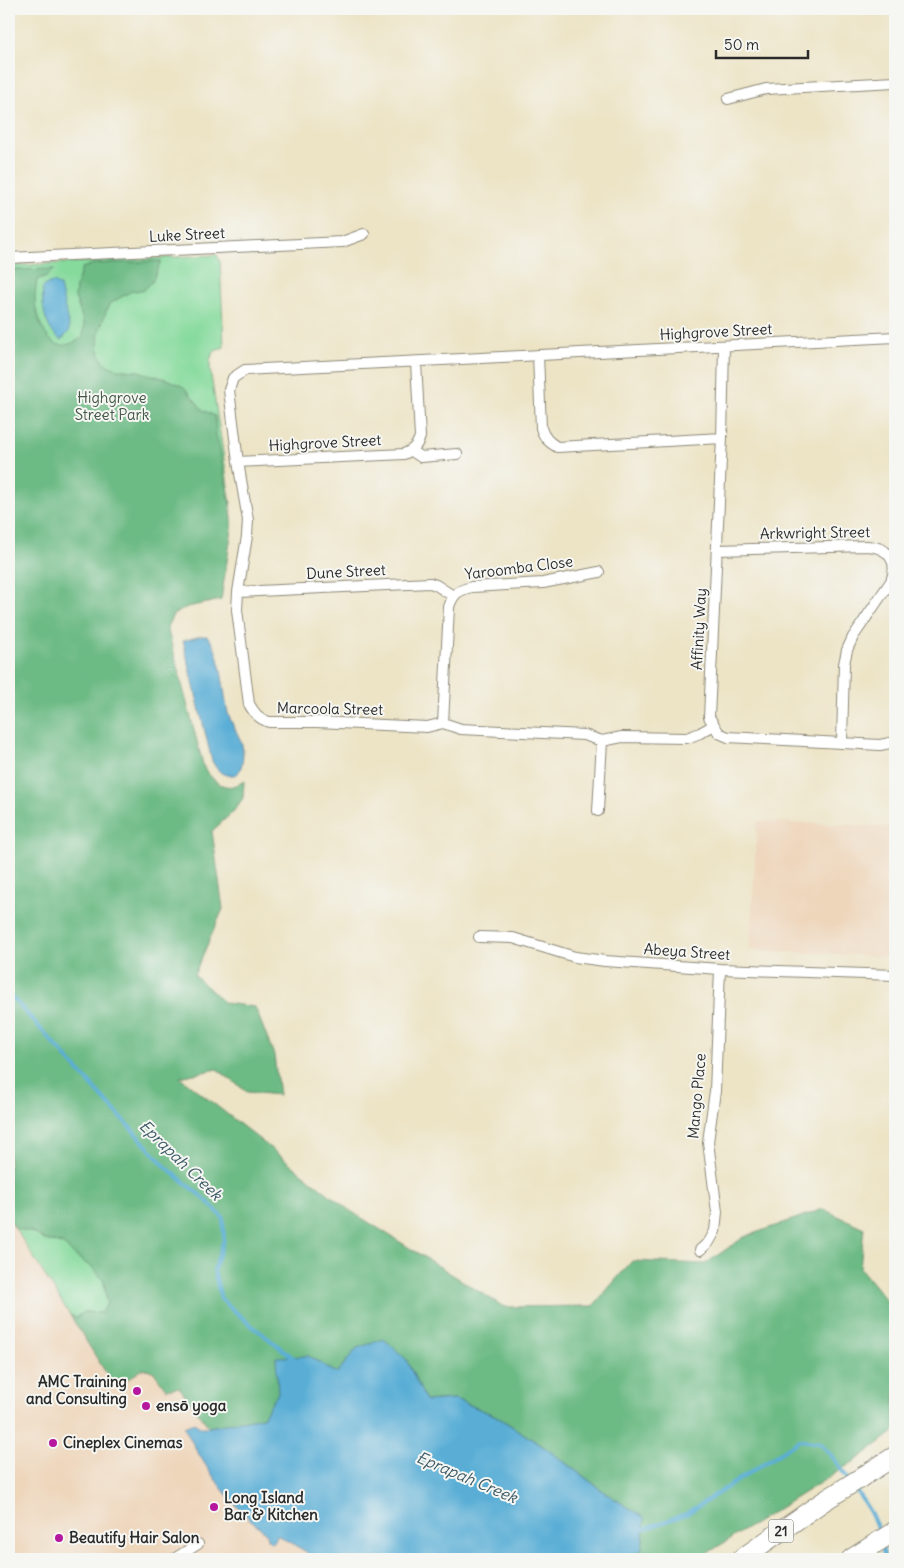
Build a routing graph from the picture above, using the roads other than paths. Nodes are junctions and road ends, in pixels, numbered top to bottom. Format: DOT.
graph roads {
  1 [pos="895,82"];
  2 [pos="728,99"];
  3 [pos="364,234"];
  4 [pos="9,258"];
  5 [pos="895,337"];
  6 [pos="724,346"];
  7 [pos="538,355"];
  8 [pos="416,362"];
  9 [pos="234,378"];
  10 [pos="722,438"];
  11 [pos="412,451"];
  12 [pos="457,454"];
  13 [pos="238,462"];
  14 [pos="718,550"];
  15 [pos="892,553"];
  16 [pos="599,572"];
  17 [pos="238,592"];
  18 [pos="452,596"];
  19 [pos="443,723"];
  20 [pos="714,725"];
  21 [pos="602,741"];
  22 [pos="842,742"];
  23 [pos="895,742"];
  24 [pos="598,811"];
  25 [pos="479,937"];
  26 [pos="720,969"];
  27 [pos="895,975"];
  28 [pos="700,1250"];
  29 [pos="895,1450"];
  30 [pos="895,1456"];
  31 [pos="870,1472"];
  32 [pos="895,1531"];
  33 [pos="198,1544"];
  34 [pos="174,1559"];
  35 [pos="741,1559"];
  36 [pos="852,1559"];
  1 -- 2 [label="street"];
  3 -- 4 [label="street, Luke Street"];
  5 -- 6 [label="street, Highgrove Street"];
  6 -- 7 [label="street, Highgrove Street"];
  6 -- 10 [label="street, Affinity Way"];
  7 -- 8 [label="street, Highgrove Street"];
  7 -- 10 [label="street"];
  8 -- 9 [label="street, Highgrove Street"];
  8 -- 11 [label="street"];
  9 -- 13 [label="street, Marcoola Street"];
  10 -- 14 [label="street, Affinity Way"];
  11 -- 12 [label="street"];
  11 -- 13 [label="street, Highgrove Street"];
  13 -- 17 [label="street, Marcoola Street"];
  14 -- 15 [label="street, Arkwright Street"];
  14 -- 20 [label="street, Affinity Way"];
  15 -- 22 [label="street, Arkwright Street"];
  16 -- 18 [label="street, Yaroomba Close"];
  17 -- 18 [label="street, Dune Street"];
  17 -- 19 [label="street, Marcoola Street"];
  18 -- 19 [label="street, Yaroomba Close"];
  19 -- 21 [label="street, Marcoola Street"];
  20 -- 21 [label="street, Marcoola Street"];
  20 -- 22 [label="street"];
  21 -- 24 [label="street"];
  22 -- 23 [label="street"];
  25 -- 26 [label="street, Abeya Street"];
  26 -- 27 [label="street, Abeya Street"];
  26 -- 28 [label="street, Mango Place"];
  29 -- 31 [label="highway, 21"];
  30 -- 31 [label="highway, 21"];
  31 -- 35 [label="highway, 21"];
  32 -- 36 [label="highway"];
  33 -- 34 [label="street"];
}
